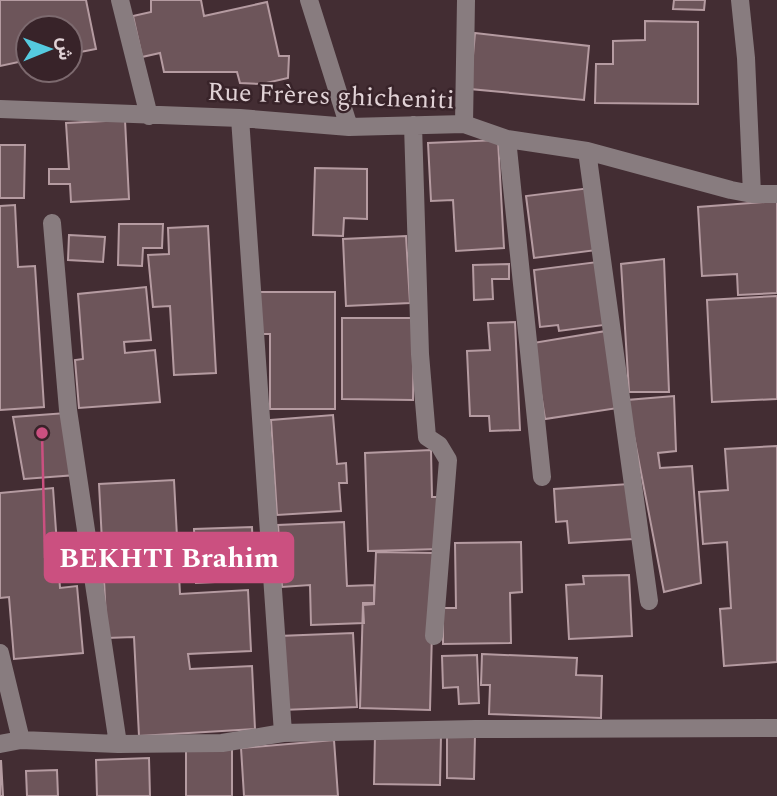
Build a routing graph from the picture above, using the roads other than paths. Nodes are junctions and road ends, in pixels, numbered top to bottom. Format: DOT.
graph roads {
  1 [pos="120,0"];
  2 [pos="309,0"];
  3 [pos="466,0"];
  4 [pos="740,0"];
  5 [pos="0,109"];
  6 [pos="149,116"];
  7 [pos="240,118"];
  8 [pos="464,124"];
  9 [pos="413,125"];
  10 [pos="349,127"];
  11 [pos="507,139"];
  12 [pos="587,151"];
  13 [pos="752,194"];
  14 [pos="777,194"];
  15 [pos="52,223"];
  16 [pos="541,477"];
  17 [pos="649,601"];
  18 [pos="434,636"];
  19 [pos="0,653"];
  20 [pos="777,728"];
  21 [pos="283,733"];
  22 [pos="21,740"];
  23 [pos="0,744"];
  24 [pos="118,744"];
  1 -- 6 [label="street"];
  2 -- 10 [label="street"];
  3 -- 8 [label="street"];
  4 -- 13 [label="street"];
  5 -- 6 [label="street, Rue Frères ghicheniti"];
  6 -- 7 [label="street, Rue Frères ghicheniti"];
  7 -- 10 [label="street, Rue Frères ghicheniti"];
  7 -- 21 [label="street"];
  8 -- 9 [label="street, Rue Frères ghicheniti"];
  8 -- 11 [label="street, Rue Frères ghicheniti"];
  9 -- 10 [label="street, Rue Frères ghicheniti"];
  9 -- 18 [label="street"];
  11 -- 12 [label="street, Rue Frères ghicheniti"];
  11 -- 16 [label="street"];
  12 -- 13 [label="street, Rue Frères ghicheniti"];
  12 -- 17 [label="street"];
  13 -- 14 [label="street, Rue Frères ghicheniti"];
  15 -- 24 [label="street"];
  19 -- 22 [label="street"];
  20 -- 21 [label="street"];
  21 -- 24 [label="street"];
  22 -- 23 [label="street"];
  22 -- 24 [label="street"];
}
